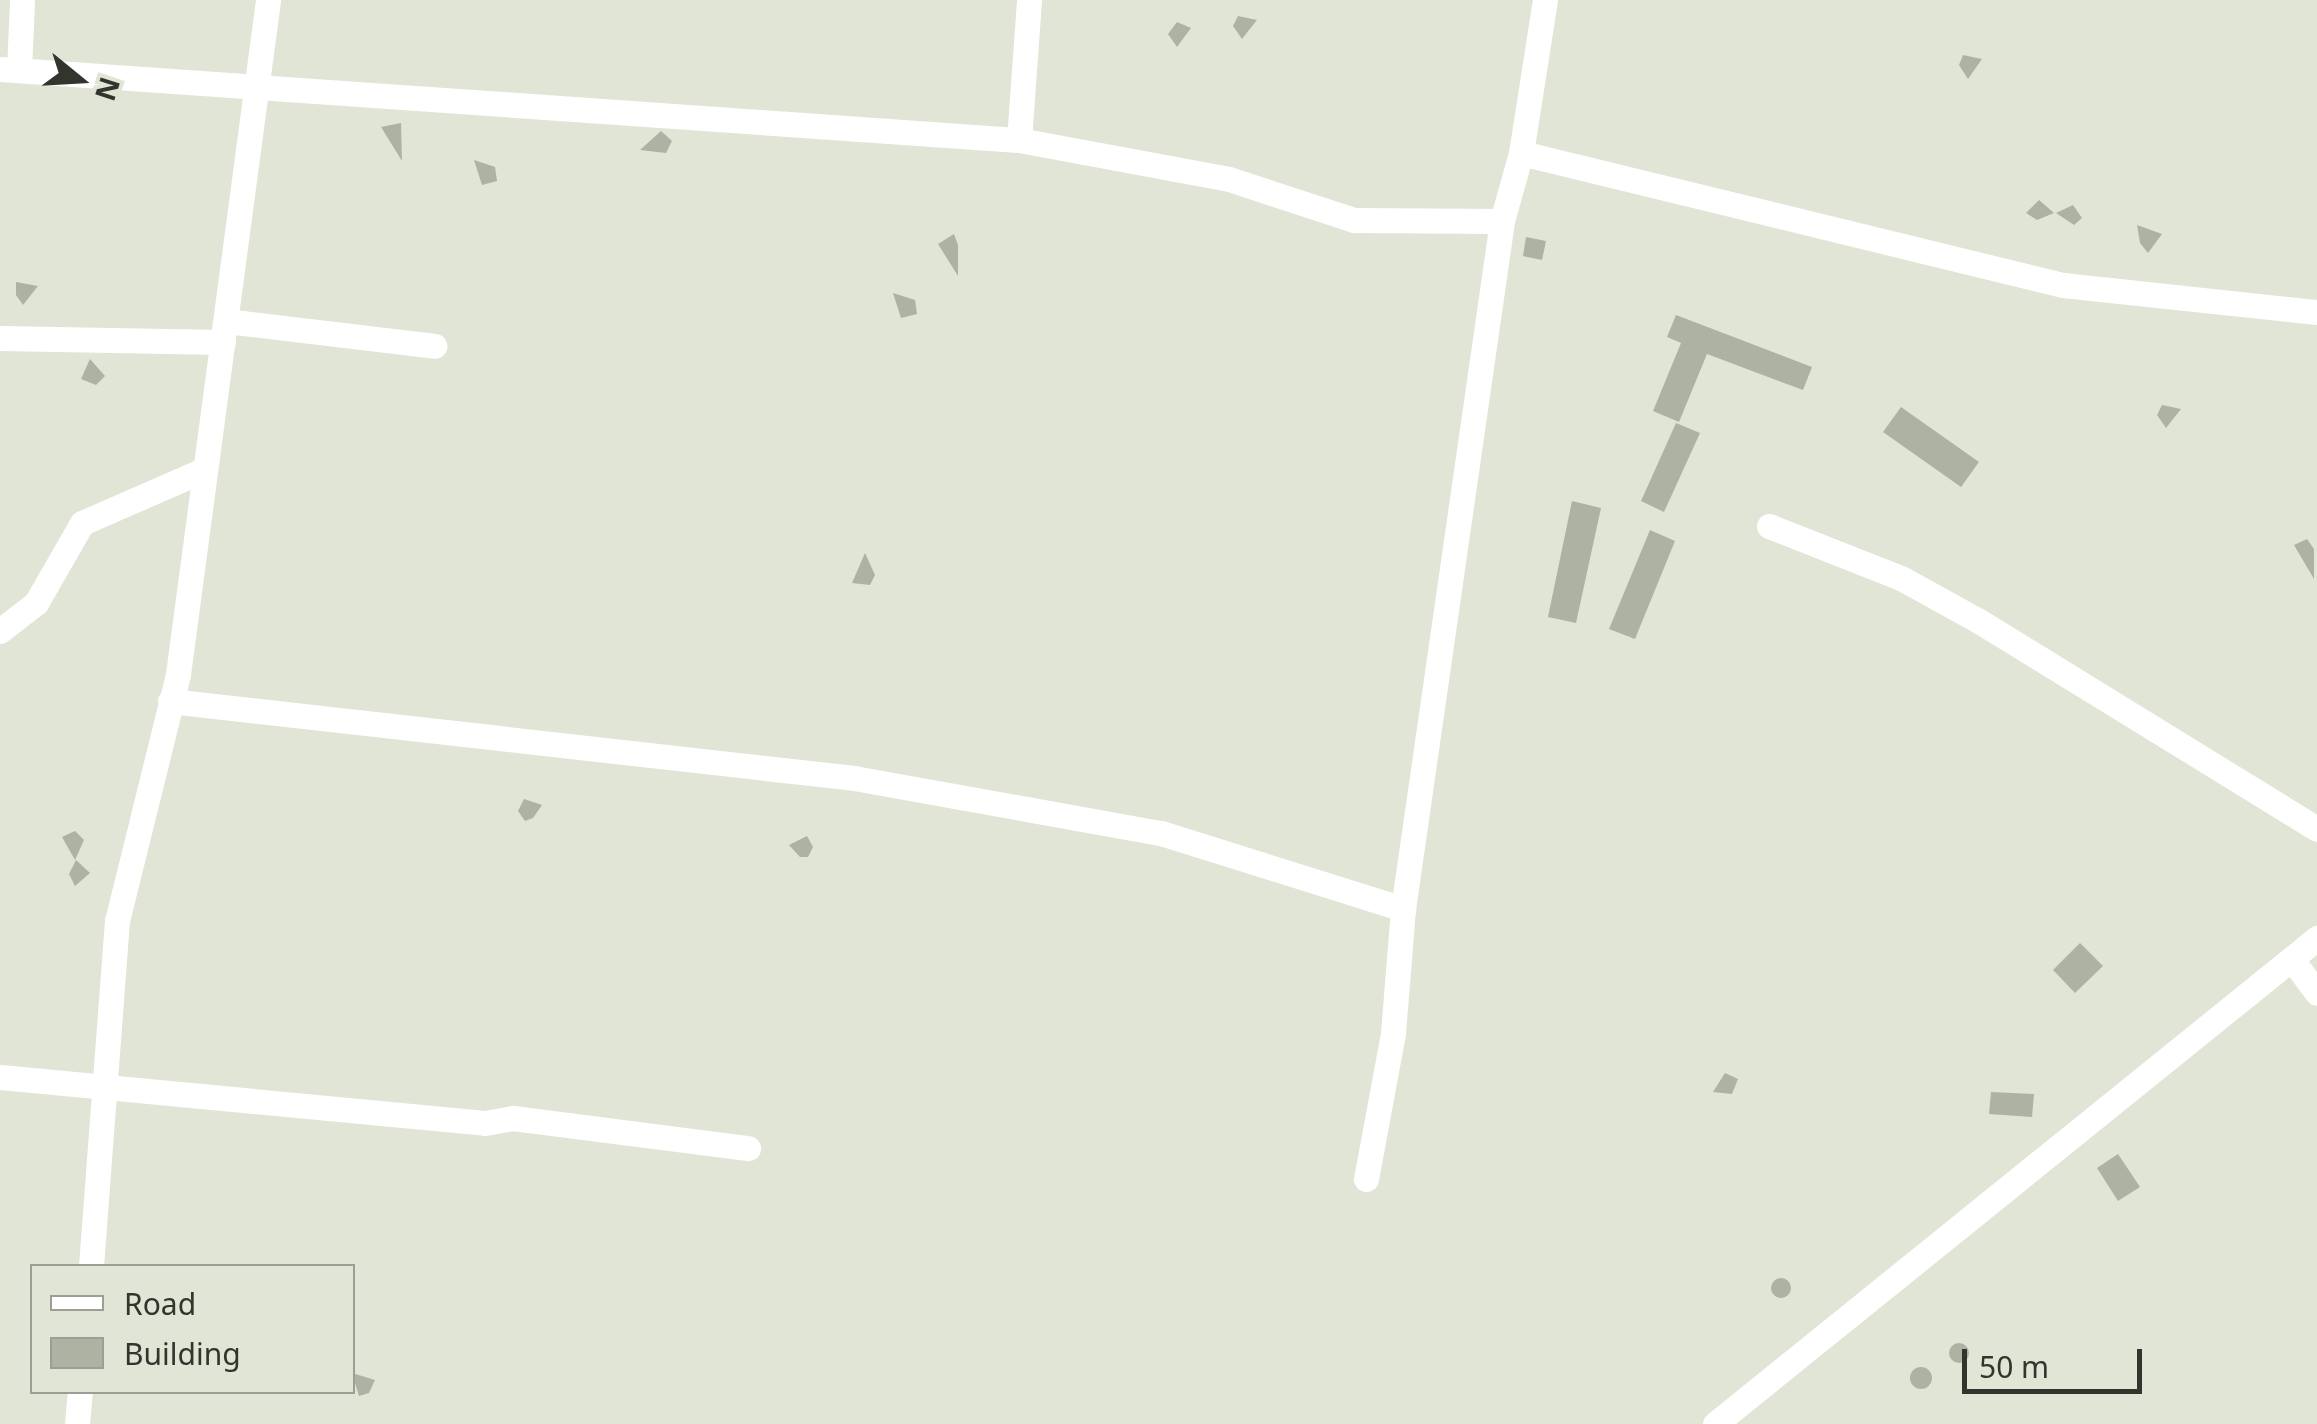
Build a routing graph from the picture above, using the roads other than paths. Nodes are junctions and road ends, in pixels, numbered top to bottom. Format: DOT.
graph roads {
  1 [pos="22,0"];
  2 [pos="268,0"];
  3 [pos="1029,0"];
  4 [pos="1545,0"];
  5 [pos="9,70"];
  6 [pos="258,91"];
  7 [pos="1020,140"];
  8 [pos="1521,153"];
  9 [pos="1502,221"];
  10 [pos="2317,312"];
  11 [pos="225,332"];
  12 [pos="0,338"];
  13 [pos="435,346"];
  14 [pos="201,471"];
  15 [pos="1769,526"];
  16 [pos="0,632"];
  17 [pos="170,701"];
  18 [pos="2317,829"];
  19 [pos="1402,909"];
  20 [pos="2317,938"];
  21 [pos="2292,961"];
  22 [pos="2317,993"];
  23 [pos="0,1077"];
  24 [pos="104,1084"];
  25 [pos="748,1148"];
  26 [pos="1366,1178"];
  27 [pos="92,1264"];
  28 [pos="80,1394"];
  29 [pos="77,1424"];
  30 [pos="1715,1424"];
  1 -- 5 [label="street"];
  2 -- 6 [label="street"];
  3 -- 7 [label="street"];
  4 -- 8 [label="street"];
  5 -- 6 [label="street"];
  6 -- 7 [label="street"];
  6 -- 11 [label="street"];
  7 -- 9 [label="street"];
  8 -- 9 [label="street"];
  8 -- 10 [label="street"];
  9 -- 19 [label="street"];
  11 -- 12 [label="street"];
  11 -- 13 [label="street"];
  11 -- 14 [label="street"];
  14 -- 16 [label="street"];
  14 -- 17 [label="street"];
  15 -- 18 [label="street"];
  17 -- 19 [label="street"];
  17 -- 24 [label="street"];
  19 -- 26 [label="street"];
  20 -- 21 [label="street"];
  21 -- 22 [label="street"];
  21 -- 30 [label="street"];
  23 -- 24 [label="street"];
  24 -- 25 [label="street"];
  24 -- 27 [label="street"];
  28 -- 29 [label="street"];
}
